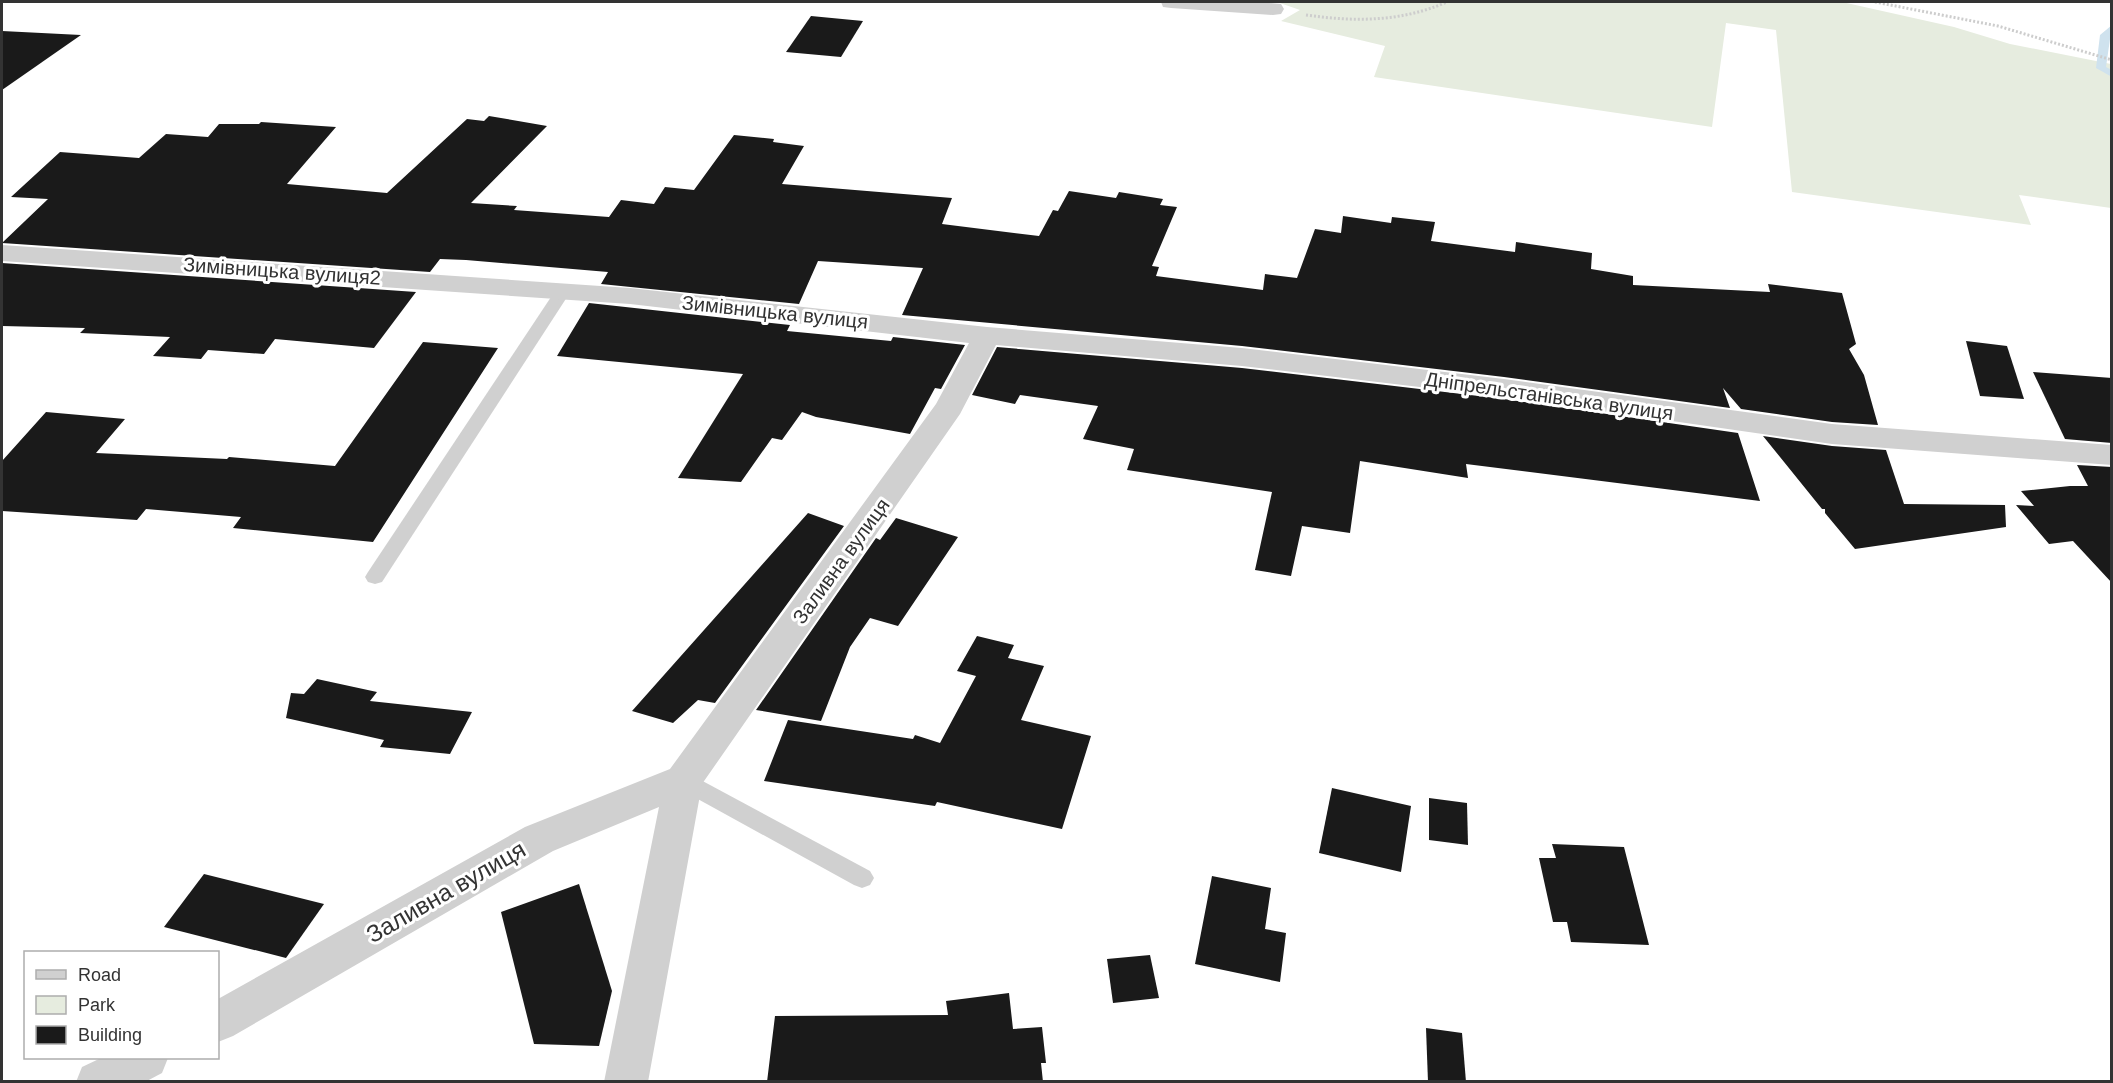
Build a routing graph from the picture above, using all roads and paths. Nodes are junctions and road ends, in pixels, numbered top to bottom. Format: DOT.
graph roads {
  1 [pos="1171,2"];
  2 [pos="1447,2"];
  3 [pos="1875,2"];
  4 [pos="1273,9"];
  5 [pos="2112,60"];
  6 [pos="2,253"];
  7 [pos="563,291"];
  8 [pos="987,336"];
  9 [pos="2112,456"];
  10 [pos="375,577"];
  11 [pos="684,780"];
  12 [pos="862,878"];
  13 [pos="219,1021"];
  14 [pos="144,1059"];
  15 [pos="98,1082"];
  16 [pos="626,1082"];
  1 -- 4 [label="street"];
  2 -- 4 [label="path"];
  3 -- 5 [label="path"];
  6 -- 7 [label="street, Зимівницька вулиця2"];
  7 -- 8 [label="street, Зимівницька вулиця"];
  7 -- 10 [label="lane"];
  8 -- 9 [label="street, Дніпрельстанівська вулиця"];
  8 -- 11 [label="street, Заливна вулиця"];
  11 -- 12 [label="lane"];
  11 -- 13 [label="street, Заливна вулиця"];
  11 -- 16 [label="street, Заливна вулиця"];
  14 -- 15 [label="street"];
}
